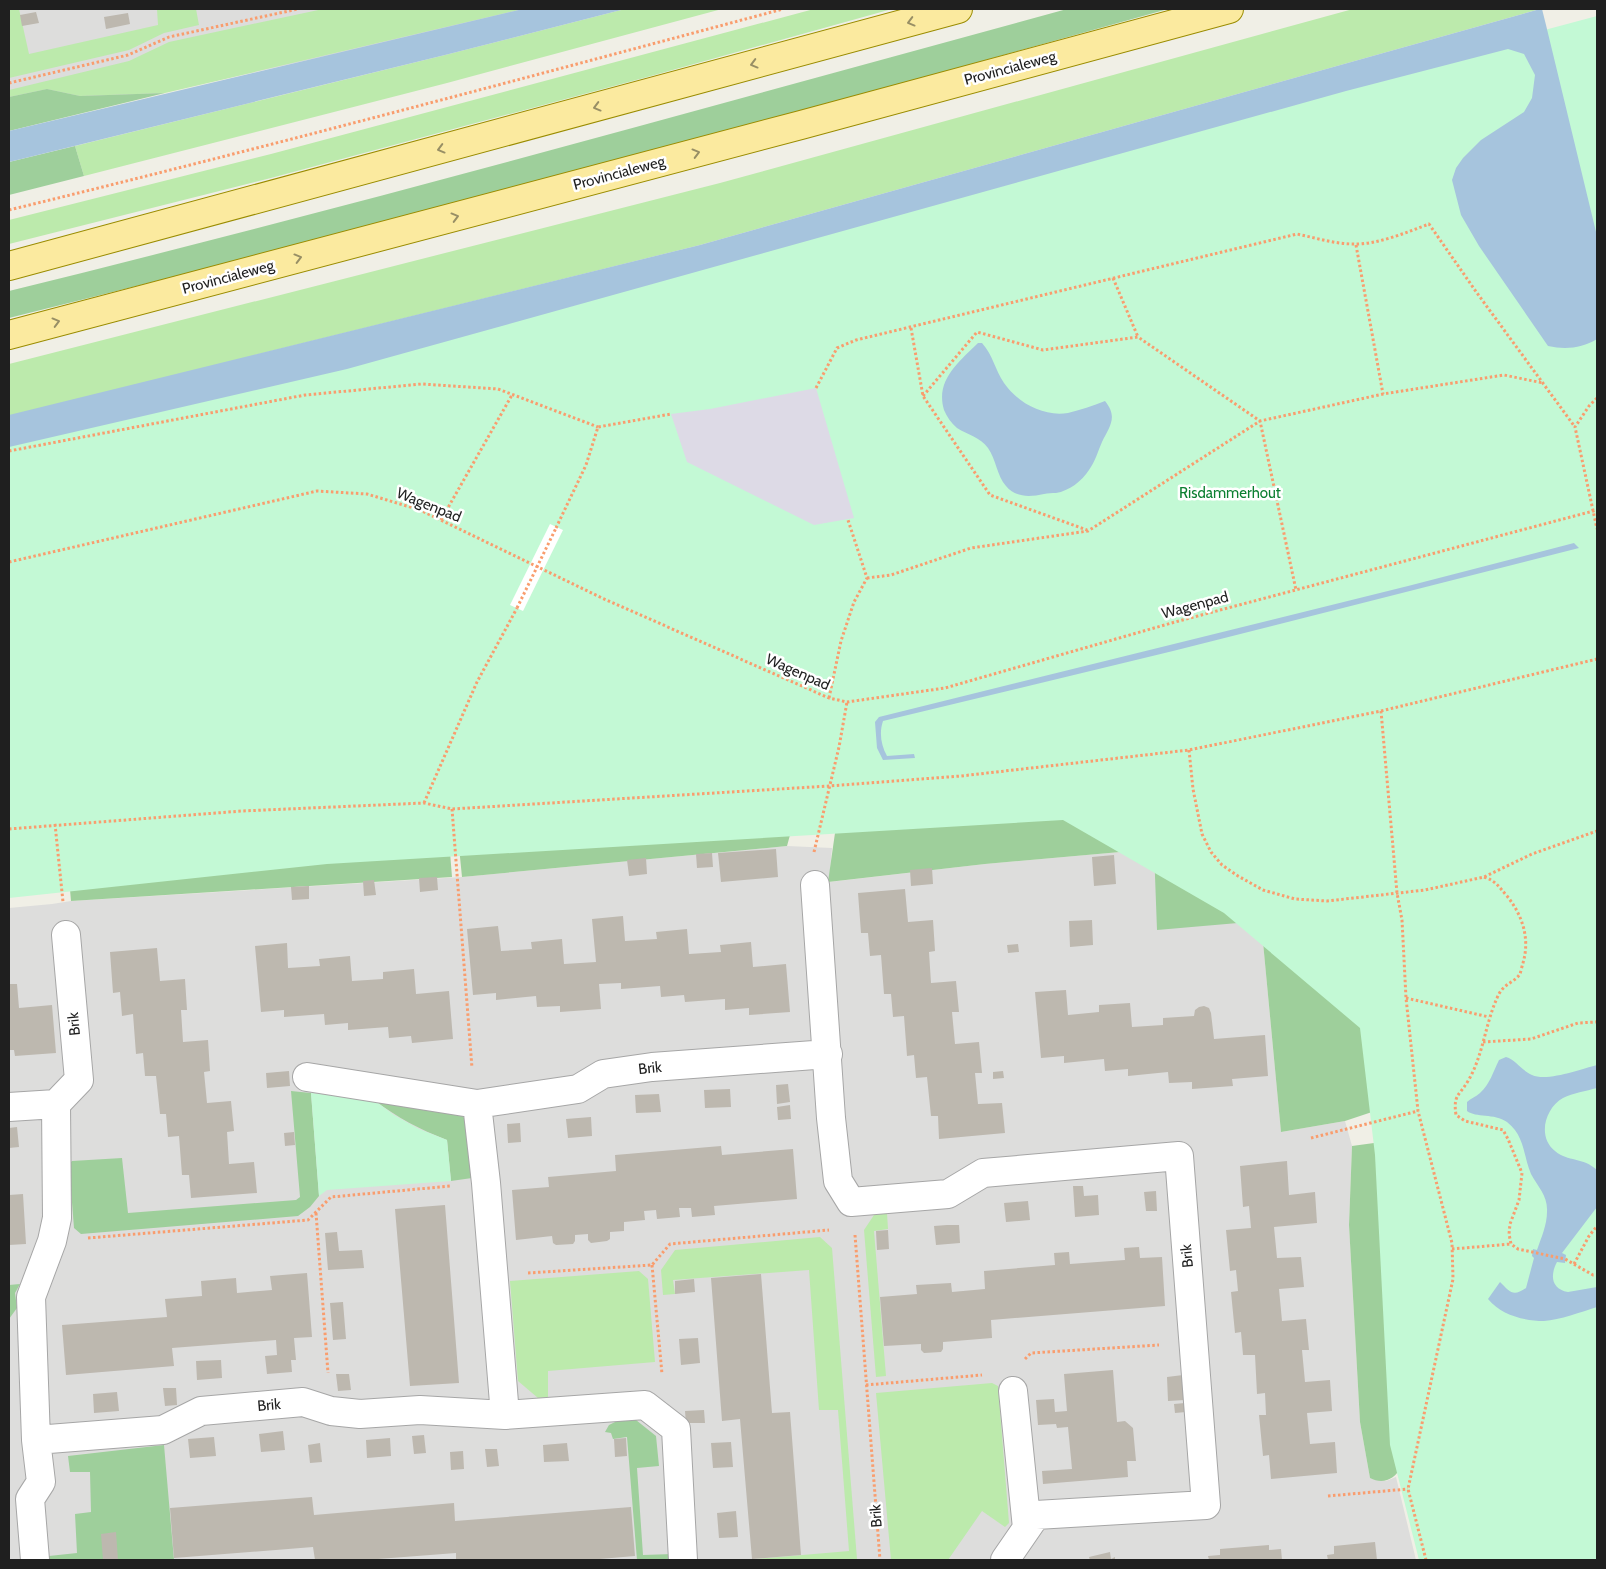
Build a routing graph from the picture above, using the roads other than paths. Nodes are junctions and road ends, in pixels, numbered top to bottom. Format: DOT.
graph roads {
  1 [pos="958,9"];
  2 [pos="1229,9"];
  3 [pos="9,266"];
  4 [pos="9,335"];
  5 [pos="815,885"];
  6 [pos="66,934"];
  7 [pos="828,1054"];
  8 [pos="307,1077"];
  9 [pos="56,1104"];
  10 [pos="477,1104"];
  11 [pos="9,1107"];
  12 [pos="1013,1391"];
  13 [pos="504,1415"];
  14 [pos="36,1440"];
  15 [pos="1027,1528"];
  16 [pos="35,1560"];
  17 [pos="684,1560"];
  18 [pos="1004,1560"];
  1 -- 3 [label="main road, one-way"];
  4 -- 2 [label="main road, Provincialeweg, one-way"];
  5 -- 7 [label="street"];
  6 -- 9 [label="street, Brik"];
  7 -- 10 [label="street, Brik"];
  7 -- 15 [label="street, Brik"];
  8 -- 10 [label="street, Brik"];
  9 -- 11 [label="street"];
  9 -- 14 [label="street"];
  10 -- 13 [label="street"];
  12 -- 15 [label="street"];
  13 -- 14 [label="street, Brik"];
  13 -- 17 [label="street, Brik"];
  14 -- 16 [label="street"];
  15 -- 18 [label="street, Brik"];
}
